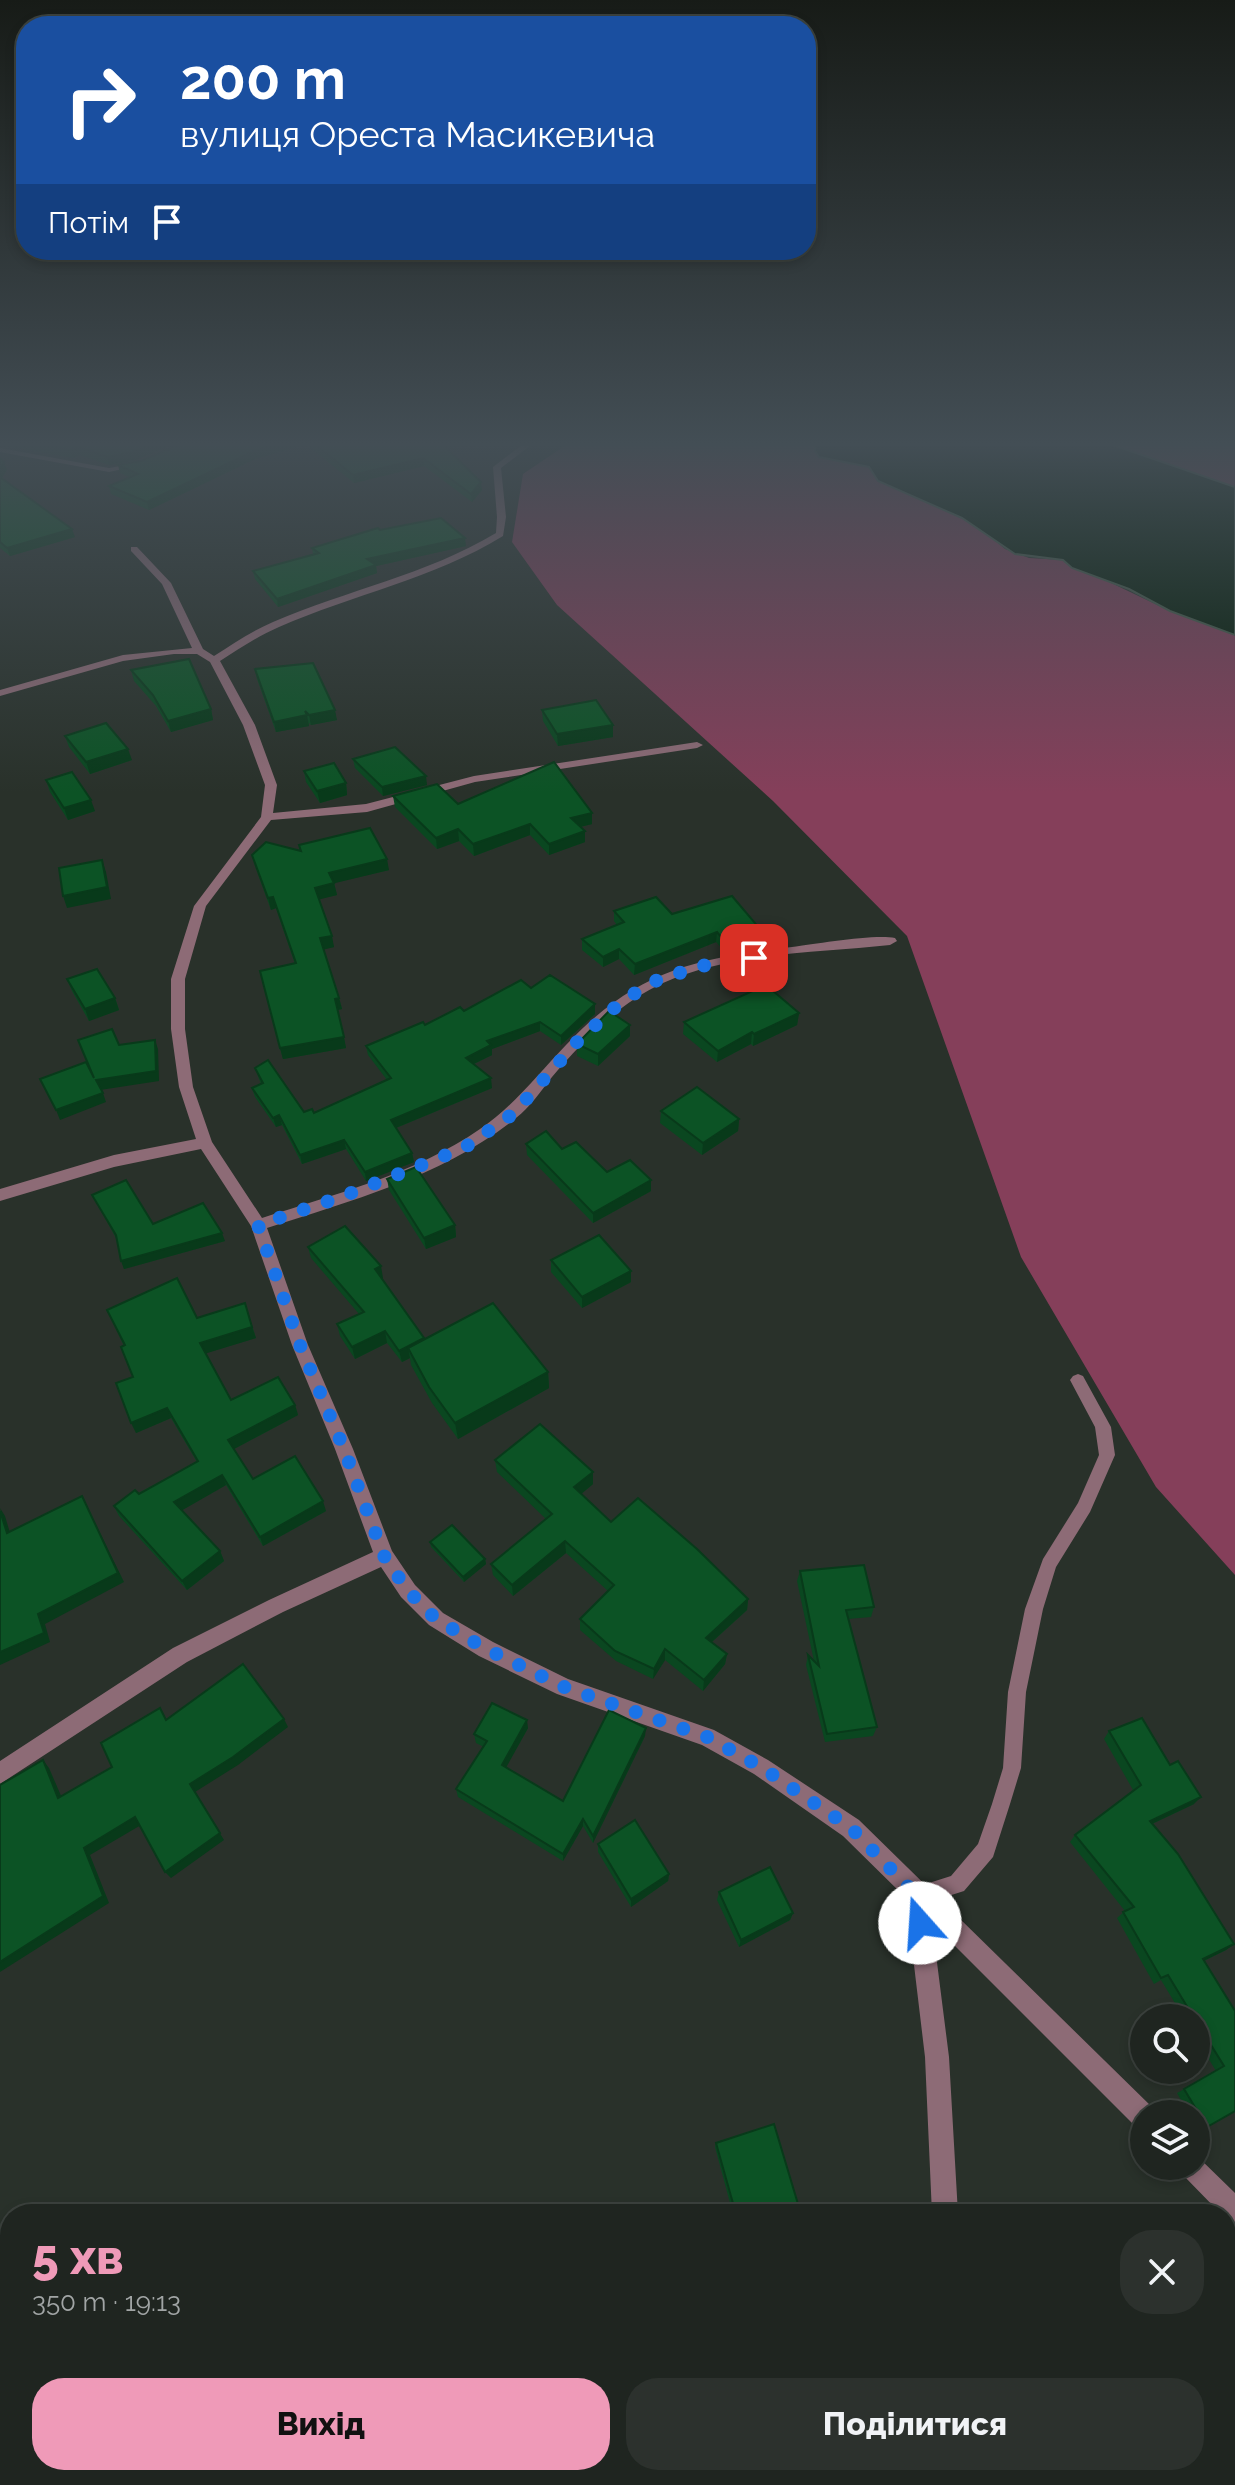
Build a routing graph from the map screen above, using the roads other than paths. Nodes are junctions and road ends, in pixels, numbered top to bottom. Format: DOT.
graph roads {
  1 [pos="145,561"];
  2 [pos="449,561"];
  3 [pos="206,656"];
  4 [pos="0,693"];
  5 [pos="697,745"];
  6 [pos="267,817"];
  7 [pos="890,941"];
  8 [pos="205,1143"];
  9 [pos="0,1195"];
  10 [pos="258,1225"];
  11 [pos="1078,1380"];
  12 [pos="384,1556"];
  13 [pos="0,1773"];
  14 [pos="917,1896"];
  15 [pos="1130,2103"];
  16 [pos="1205,2180"];
  17 [pos="944,2204"];
  18 [pos="1228,2204"];
  1 -- 3 [label="street"];
  2 -- 3 [label="street"];
  3 -- 4 [label="street"];
  3 -- 6 [label="street"];
  5 -- 6 [label="street"];
  6 -- 8 [label="street"];
  7 -- 10 [label="street"];
  8 -- 9 [label="street"];
  8 -- 10 [label="street"];
  10 -- 12 [label="street"];
  11 -- 14 [label="lane"];
  12 -- 13 [label="street"];
  12 -- 14 [label="street"];
  14 -- 15 [label="street"];
  14 -- 17 [label="street"];
  16 -- 18 [label="street"];
}
